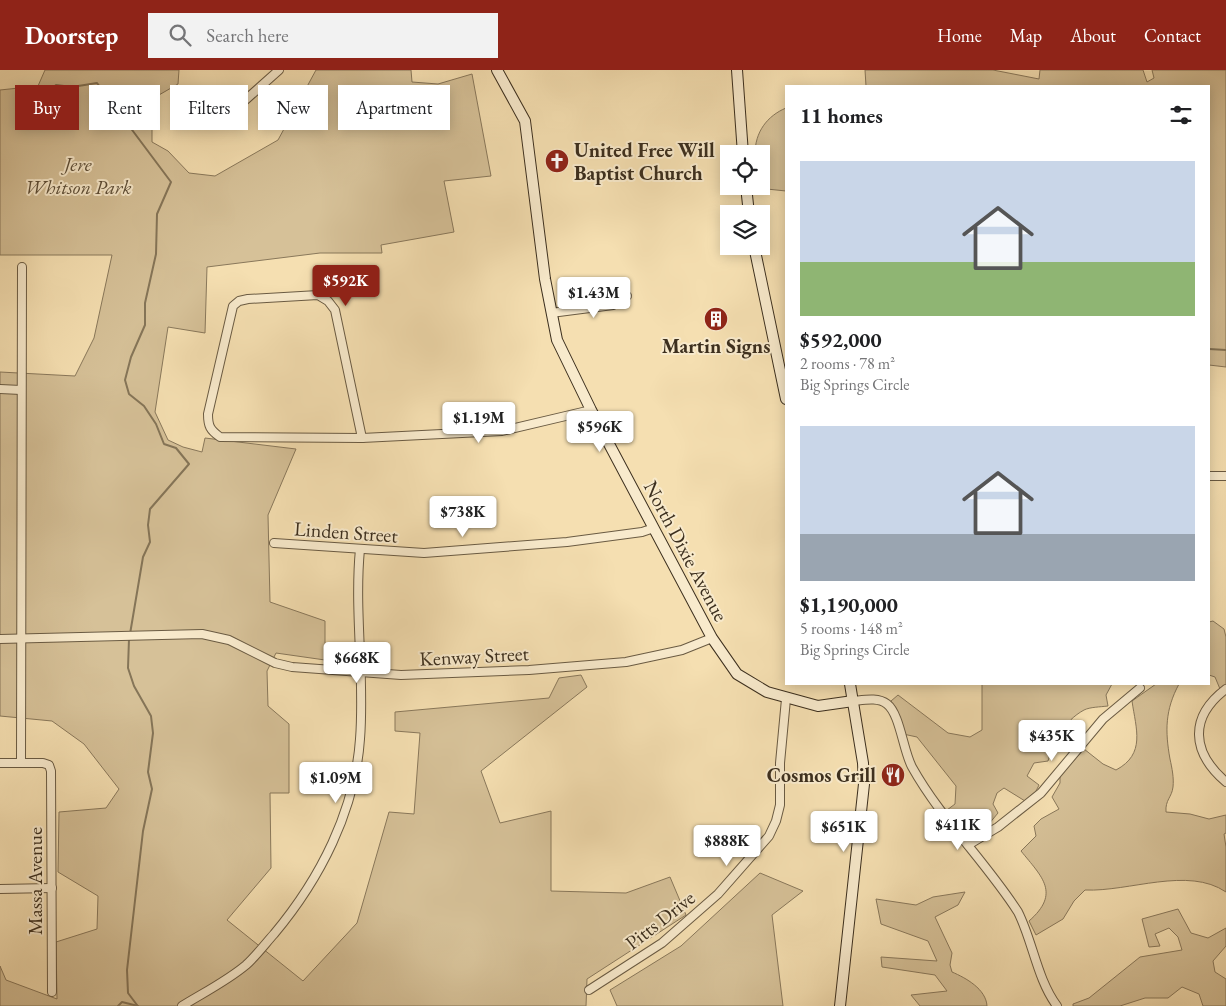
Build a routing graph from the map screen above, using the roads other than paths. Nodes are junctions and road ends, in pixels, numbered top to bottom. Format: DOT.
graph roads {
  1 [pos="279,70"];
  2 [pos="497,70"];
  3 [pos="737,70"];
  4 [pos="248,98"];
  5 [pos="742,145"];
  6 [pos="756,255"];
  7 [pos="22,267"];
  8 [pos="627,296"];
  9 [pos="551,312"];
  10 [pos="0,389"];
  11 [pos="21,390"];
  12 [pos="785,393"];
  13 [pos="591,410"];
  14 [pos="362,438"];
  15 [pos="1210,476"];
  16 [pos="1226,476"];
  17 [pos="654,528"];
  18 [pos="274,544"];
  19 [pos="360,549"];
  20 [pos="712,638"];
  21 [pos="0,639"];
  22 [pos="21,639"];
  23 [pos="362,673"];
  24 [pos="850,685"];
  25 [pos="1140,688"];
  26 [pos="1226,689"];
  27 [pos="786,699"];
  28 [pos="854,701"];
  29 [pos="21,762"];
  30 [pos="0,763"];
  31 [pos="1226,782"];
  32 [pos="968,845"];
  33 [pos="52,888"];
  34 [pos="0,889"];
  35 [pos="589,990"];
  36 [pos="52,992"];
  37 [pos="182,1006"];
  38 [pos="840,1006"];
  39 [pos="1057,1006"];
  1 -- 4 [label="street"];
  2 -- 9 [label="street, North Dixie Avenue"];
  3 -- 5 [label="street"];
  6 -- 12 [label="street"];
  7 -- 11 [label="street"];
  8 -- 9 [label="street"];
  9 -- 13 [label="street, North Dixie Avenue"];
  10 -- 11 [label="street"];
  11 -- 22 [label="street"];
  13 -- 14 [label="street"];
  13 -- 17 [label="street, North Dixie Avenue"];
  14 -- 14 [label="street"];
  15 -- 16 [label="street"];
  17 -- 19 [label="street, Linden Street"];
  17 -- 20 [label="street, North Dixie Avenue"];
  18 -- 19 [label="street, Linden Street"];
  19 -- 23 [label="street"];
  20 -- 23 [label="street, Kenway Street"];
  20 -- 27 [label="street, North Dixie Avenue"];
  21 -- 22 [label="street, Kenway Street"];
  22 -- 23 [label="street, Kenway Street"];
  22 -- 29 [label="street"];
  23 -- 37 [label="street"];
  24 -- 28 [label="street"];
  25 -- 32 [label="street"];
  26 -- 31 [label="street"];
  27 -- 28 [label="street, North Dixie Avenue"];
  27 -- 35 [label="street, Pitts Drive"];
  28 -- 32 [label="street"];
  28 -- 38 [label="street"];
  29 -- 30 [label="street"];
  29 -- 33 [label="street, Massa Avenue"];
  32 -- 39 [label="street"];
  33 -- 34 [label="street"];
  33 -- 36 [label="street, Massa Avenue"];
}
